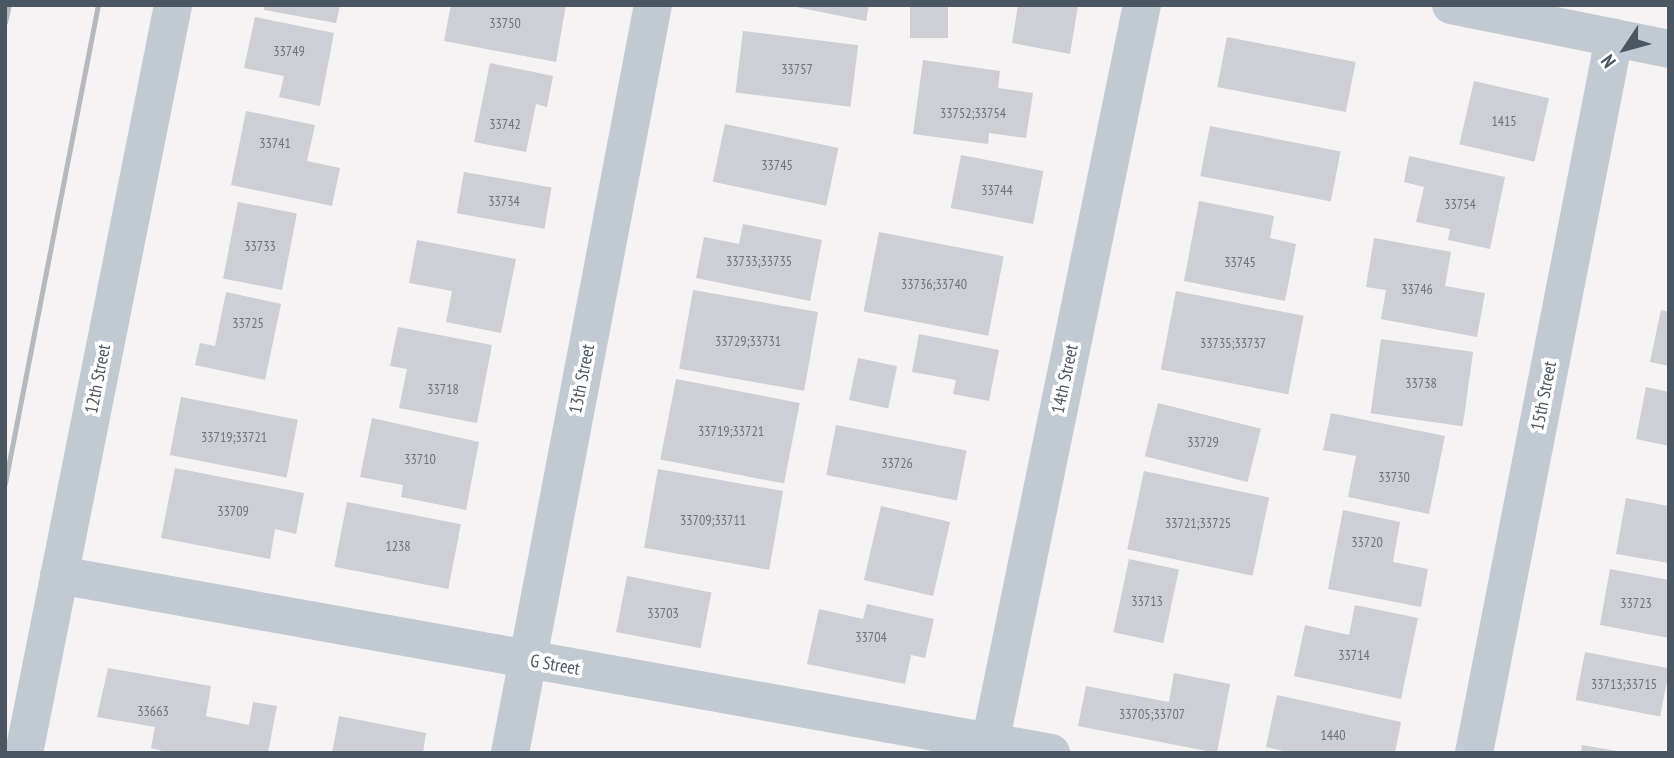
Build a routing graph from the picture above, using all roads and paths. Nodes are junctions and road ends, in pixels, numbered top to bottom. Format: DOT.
graph roads {
  1 [pos="173,5"];
  2 [pos="653,5"];
  3 [pos="1142,5"];
  4 [pos="1451,5"];
  5 [pos="1615,38"];
  6 [pos="1669,49"];
  7 [pos="59,575"];
  8 [pos="528,660"];
  9 [pos="990,747"];
  10 [pos="24,753"];
  11 [pos="510,753"];
  12 [pos="1051,753"];
  13 [pos="1474,753"];
  1 -- 7 [label="street, 12th Street"];
  2 -- 8 [label="street, 13th Street"];
  3 -- 9 [label="street, 14th Street"];
  4 -- 5 [label="street"];
  5 -- 6 [label="street"];
  5 -- 13 [label="street, 15th Street"];
  7 -- 8 [label="street, G Street"];
  7 -- 10 [label="street, 12th Street"];
  8 -- 9 [label="street, G Street"];
  8 -- 11 [label="street, 13th Street"];
  9 -- 12 [label="street, G Street"];
}
